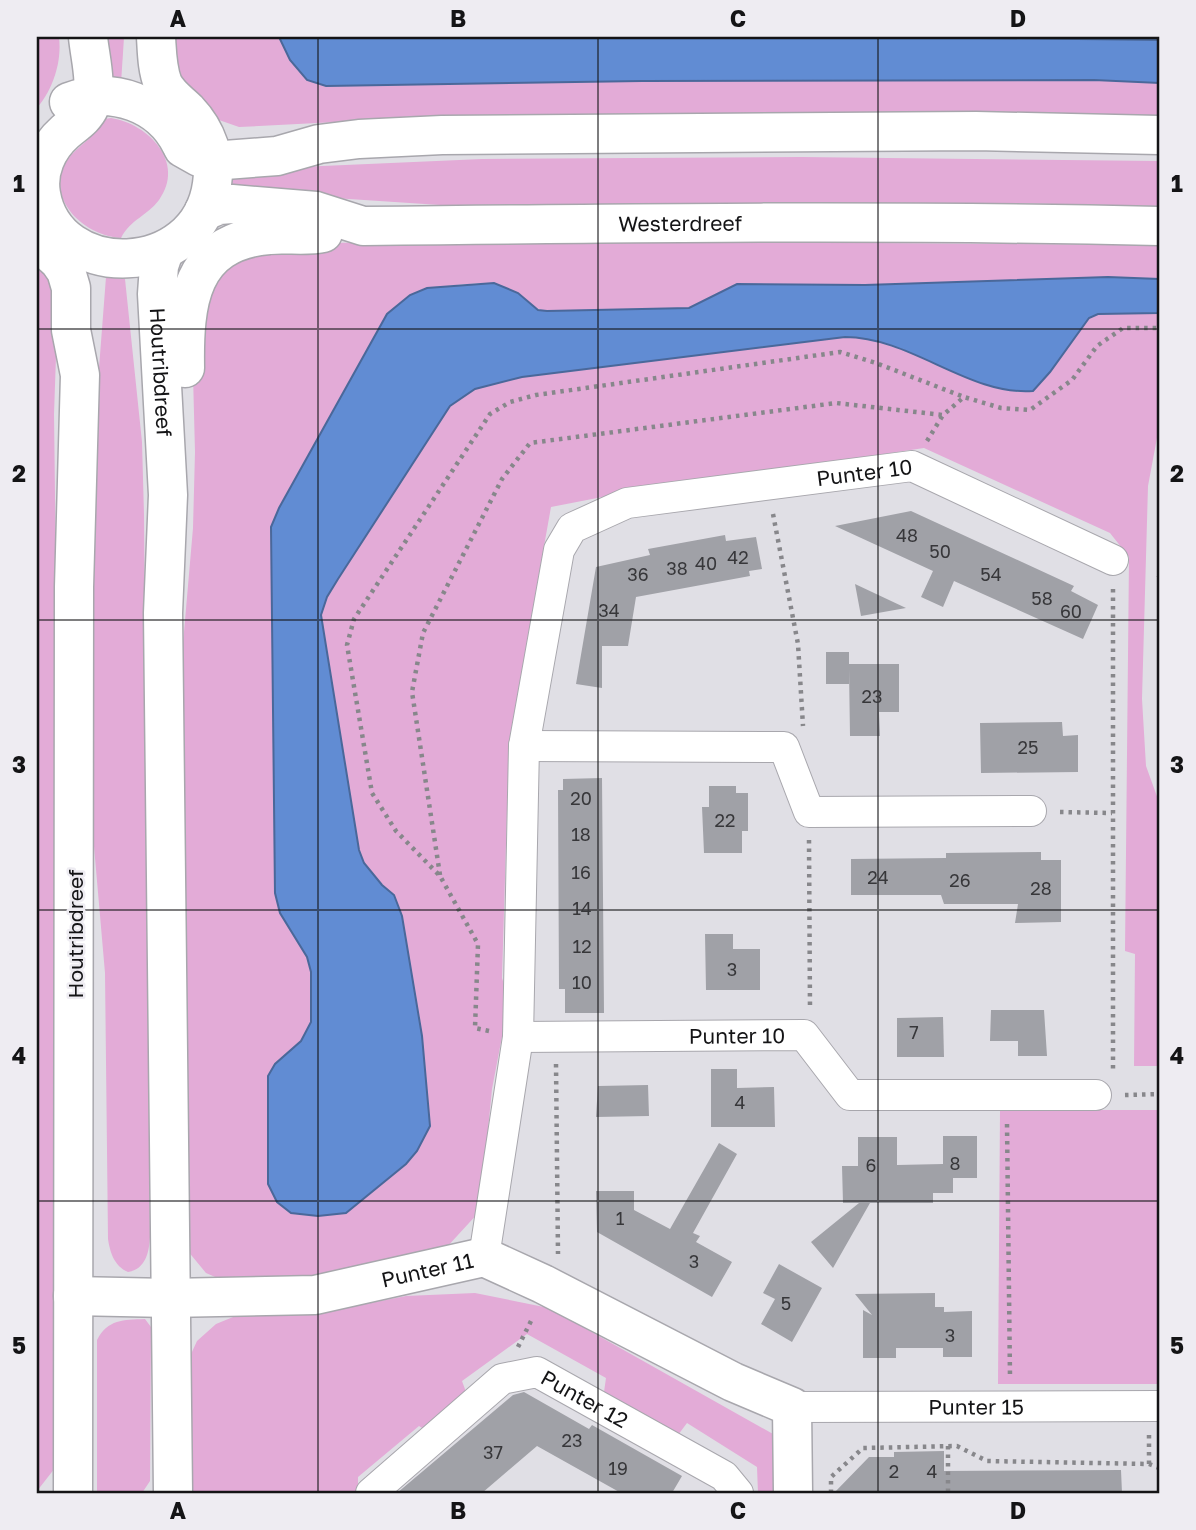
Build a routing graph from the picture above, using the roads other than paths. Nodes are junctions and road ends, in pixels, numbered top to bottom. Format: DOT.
graph roads {
  1 [pos="71,37"];
  2 [pos="88,37"];
  3 [pos="139,37"];
  4 [pos="156,37"];
  5 [pos="159,102"];
  6 [pos="64,109"];
  7 [pos="1159,135"];
  8 [pos="200,147"];
  9 [pos="204,211"];
  10 [pos="363,226"];
  11 [pos="1159,226"];
  12 [pos="59,250"];
  13 [pos="150,255"];
  14 [pos="168,495"];
  15 [pos="1113,560"];
  16 [pos="524,746"];
  17 [pos="1031,811"];
  18 [pos="518,1037"];
  19 [pos="1104,1088"];
  20 [pos="484,1258"];
  21 [pos="73,1296"];
  22 [pos="169,1298"];
  23 [pos="1159,1406"];
  24 [pos="792,1407"];
  25 [pos="73,1493"];
  26 [pos="173,1493"];
  27 [pos="372,1493"];
  28 [pos="738,1493"];
  29 [pos="793,1493"];
  1 -- 6 [label="main road"];
  2 -- 6 [label="main road"];
  3 -- 5 [label="main road"];
  4 -- 5 [label="main road"];
  5 -- 6 [label="main road"];
  5 -- 8 [label="main road"];
  6 -- 12 [label="main road"];
  7 -- 8 [label="main road"];
  8 -- 9 [label="main road"];
  8 -- 13 [label="main road, Houtribdreef"];
  9 -- 10 [label="main road, Westerdreef"];
  9 -- 13 [label="main road"];
  10 -- 11 [label="main road, Westerdreef"];
  10 -- 14 [label="main road"];
  12 -- 13 [label="main road"];
  12 -- 21 [label="main road, Houtribdreef"];
  13 -- 14 [label="main road, Houtribdreef"];
  14 -- 22 [label="main road, Houtribdreef"];
  15 -- 16 [label="street, Punter 10"];
  16 -- 17 [label="street"];
  16 -- 18 [label="street, Punter 10"];
  18 -- 19 [label="street, Punter 10"];
  18 -- 20 [label="street, Punter 10"];
  20 -- 22 [label="main road, Punter 11"];
  20 -- 24 [label="main road, Punter 11"];
  21 -- 22 [label="main road, Punter 11"];
  21 -- 25 [label="main road, Houtribdreef"];
  22 -- 26 [label="main road, Houtribdreef"];
  23 -- 24 [label="street, Punter 15"];
  24 -- 29 [label="main road"];
  27 -- 28 [label="street, Punter 12"];
}
